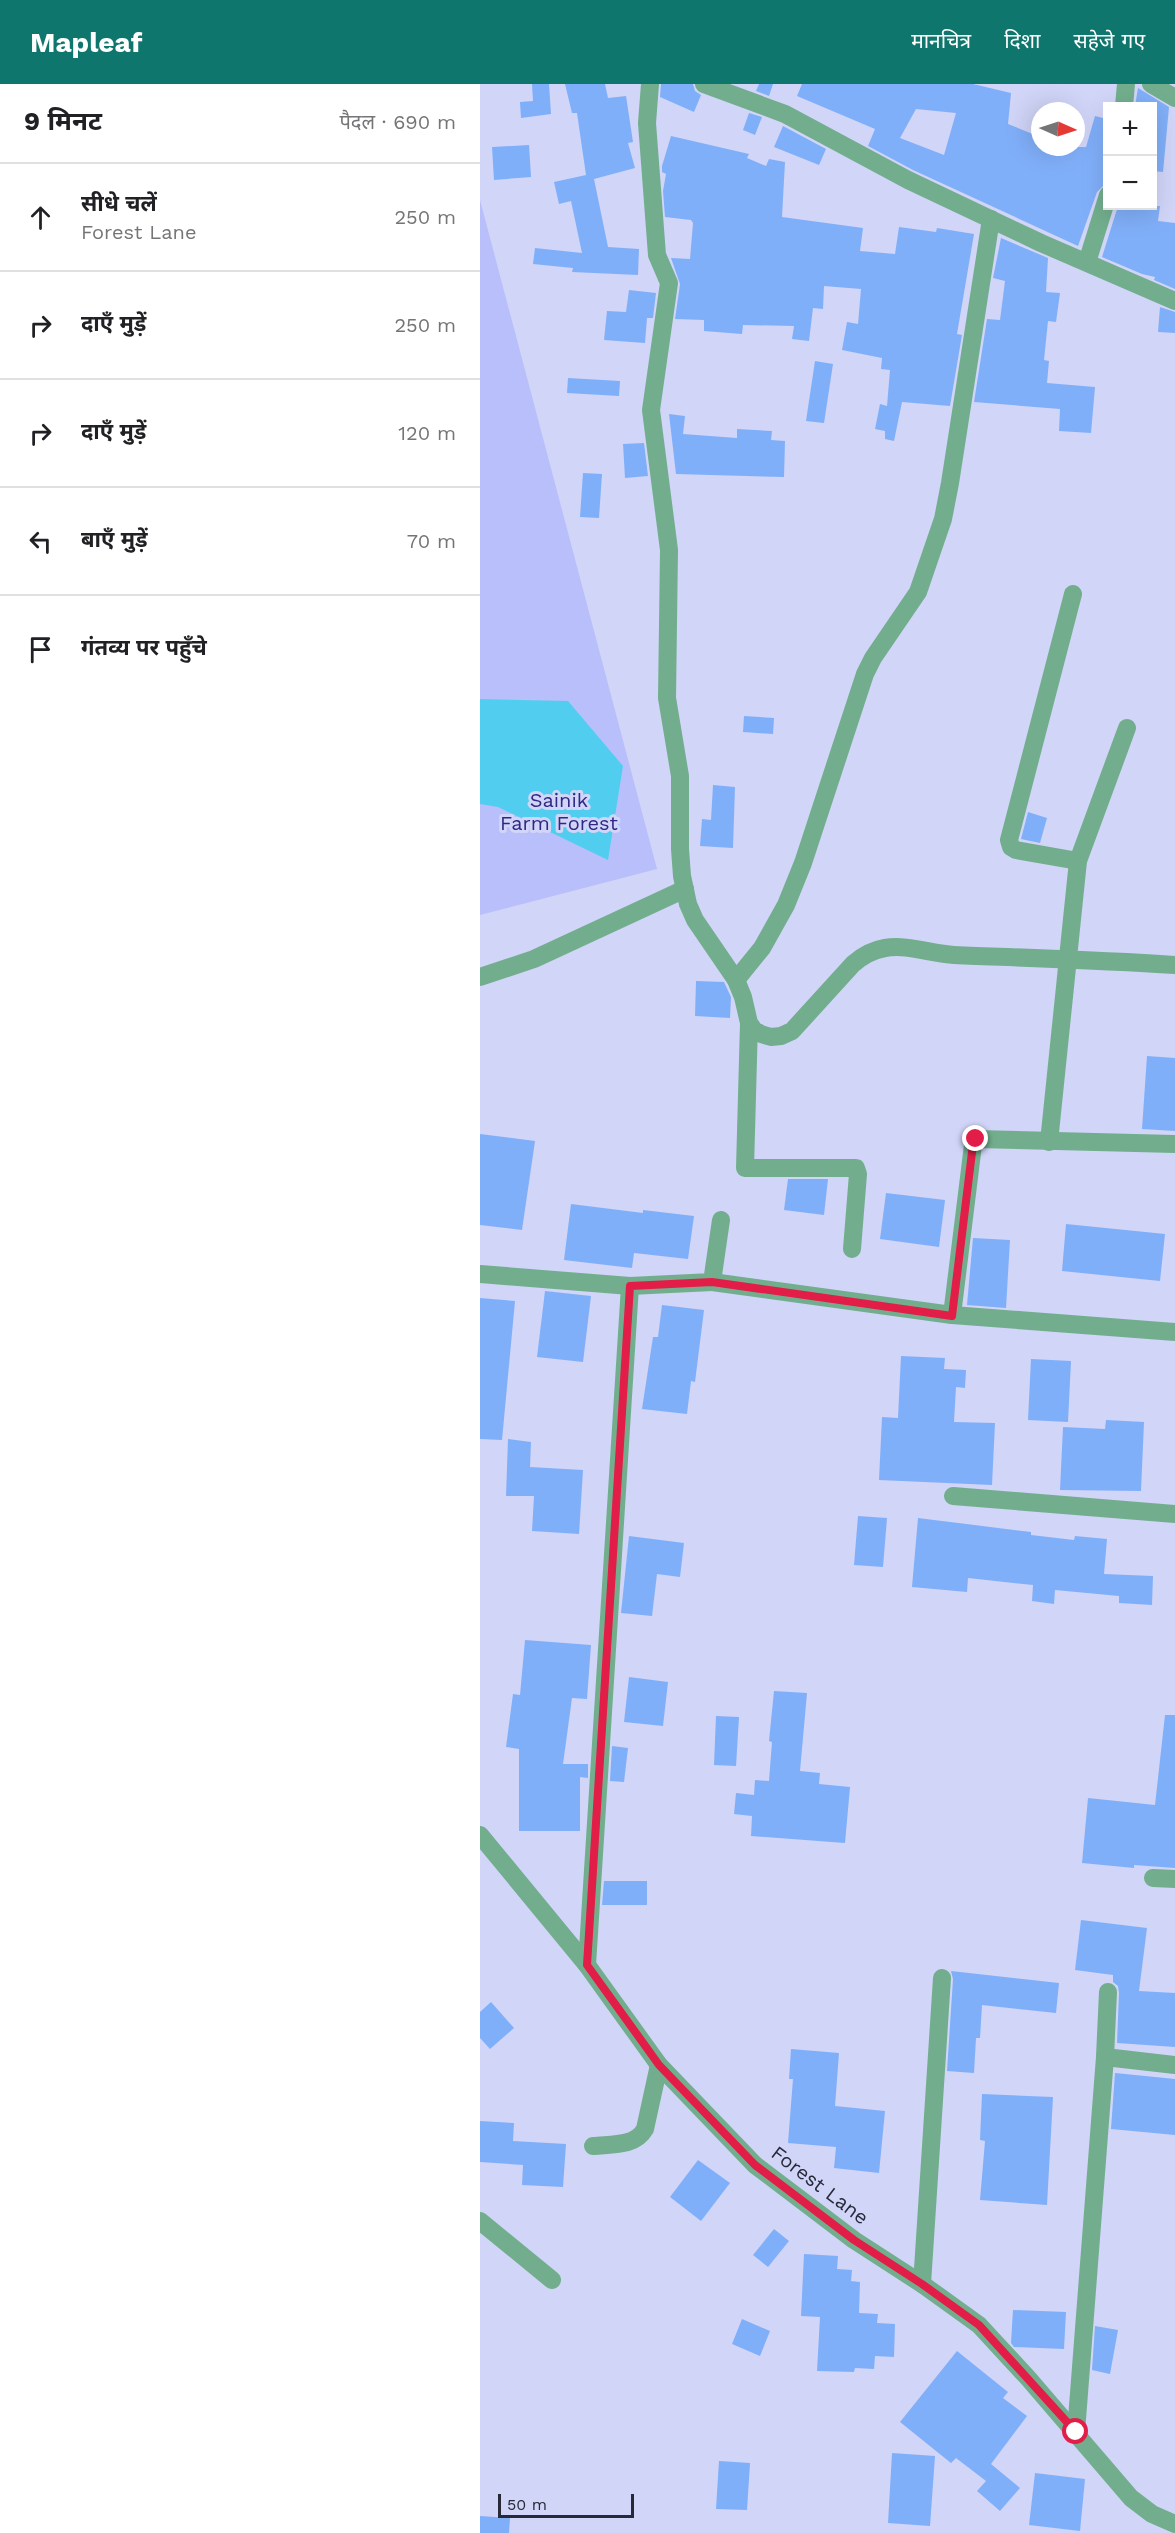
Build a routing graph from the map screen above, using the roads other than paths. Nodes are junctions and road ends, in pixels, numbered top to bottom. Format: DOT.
graph roads {
  1 [pos="650,84"];
  2 [pos="704,84"];
  3 [pos="1126,84"];
  4 [pos="1151,84"];
  5 [pos="1175,98"];
  6 [pos="1124,102"];
  7 [pos="1103,209"];
  8 [pos="991,219"];
  9 [pos="1089,256"];
  10 [pos="1175,302"];
  11 [pos="1073,594"];
  12 [pos="1126,728"];
  13 [pos="1078,861"];
  14 [pos="685,889"];
  15 [pos="1067,958"];
  16 [pos="1175,965"];
  17 [pos="480,977"];
  18 [pos="736,980"];
  19 [pos="749,1023"];
  20 [pos="1049,1142"];
  21 [pos="1175,1144"];
  22 [pos="721,1220"];
  23 [pos="852,1249"];
  24 [pos="480,1274"];
  25 [pos="712,1282"];
  26 [pos="630,1286"];
  27 [pos="952,1316"];
  28 [pos="1175,1332"];
  29 [pos="953,1496"];
  30 [pos="1175,1514"];
  31 [pos="480,1835"];
  32 [pos="1153,1878"];
  33 [pos="1175,1879"];
  34 [pos="587,1965"];
  35 [pos="942,1978"];
  36 [pos="1108,1992"];
  37 [pos="1105,2057"];
  38 [pos="659,2065"];
  39 [pos="1175,2065"];
  40 [pos="593,2146"];
  41 [pos="480,2221"];
  42 [pos="552,2280"];
  43 [pos="922,2284"];
  44 [pos="1076,2432"];
  45 [pos="1175,2524"];
  1 -- 14 [label="street"];
  2 -- 8 [label="street"];
  3 -- 6 [label="street"];
  4 -- 5 [label="street"];
  7 -- 9 [label="street"];
  8 -- 10 [label="street"];
  8 -- 18 [label="street"];
  11 -- 13 [label="street"];
  12 -- 13 [label="street"];
  13 -- 15 [label="street"];
  14 -- 17 [label="street"];
  14 -- 18 [label="street"];
  15 -- 16 [label="street"];
  15 -- 19 [label="street"];
  15 -- 20 [label="street"];
  18 -- 19 [label="street"];
  19 -- 23 [label="street"];
  20 -- 21 [label="street"];
  20 -- 27 [label="street"];
  22 -- 25 [label="street"];
  24 -- 26 [label="street"];
  25 -- 26 [label="street"];
  25 -- 27 [label="street"];
  26 -- 34 [label="street"];
  27 -- 28 [label="street"];
  29 -- 30 [label="street"];
  31 -- 34 [label="street, Forest Lane"];
  32 -- 33 [label="street"];
  34 -- 38 [label="street, Forest Lane"];
  35 -- 43 [label="street"];
  36 -- 37 [label="street"];
  37 -- 39 [label="street"];
  37 -- 44 [label="street"];
  38 -- 40 [label="street"];
  38 -- 43 [label="street, Forest Lane"];
  41 -- 42 [label="street"];
  43 -- 44 [label="street, Forest Lane"];
  44 -- 45 [label="street, Forest Lane"];
}
